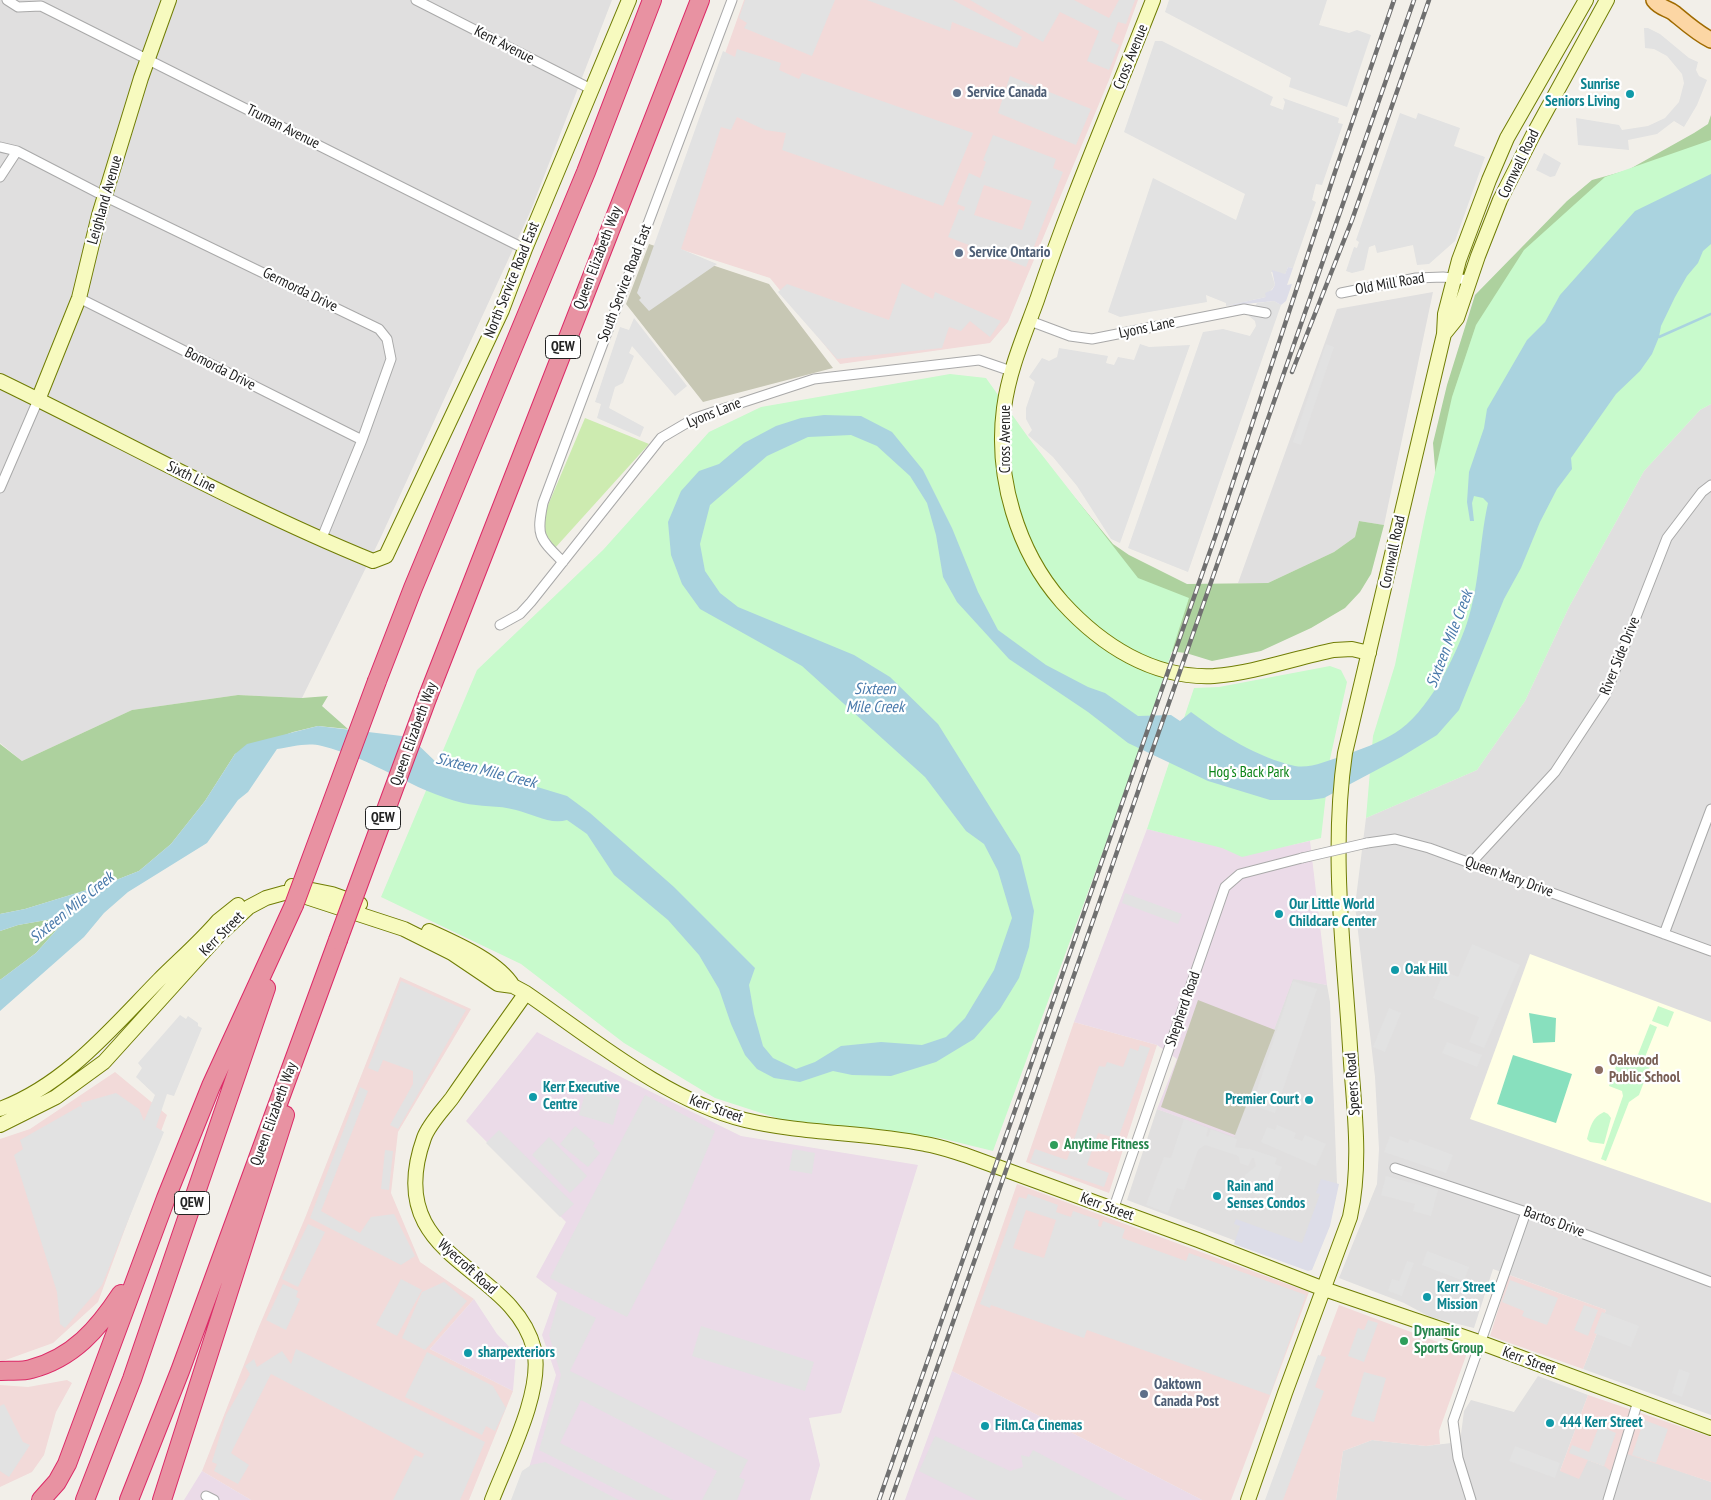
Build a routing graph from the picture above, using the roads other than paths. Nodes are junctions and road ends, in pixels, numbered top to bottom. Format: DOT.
graph roads {
  1 [pos="7,0"];
  2 [pos="169,0"];
  3 [pos="416,0"];
  4 [pos="628,0"];
  5 [pos="652,0"];
  6 [pos="700,0"];
  7 [pos="732,0"];
  8 [pos="1153,0"];
  9 [pos="1586,0"];
  10 [pos="1654,0"];
  11 [pos="39,3"];
  12 [pos="1608,3"];
  13 [pos="1672,6"];
  14 [pos="1711,40"];
  15 [pos="148,60"];
  16 [pos="591,89"];
  17 [pos="1512,128"];
  18 [pos="1533,135"];
  19 [pos="0,147"];
  20 [pos="17,151"];
  21 [pos="0,176"];
  22 [pos="106,196"];
  23 [pos="525,249"];
  24 [pos="1454,278"];
  25 [pos="1470,280"];
  26 [pos="1342,294"];
  27 [pos="79,298"];
  28 [pos="1266,313"];
  29 [pos="1030,321"];
  30 [pos="1444,334"];
  31 [pos="1011,371"];
  32 [pos="0,381"];
  33 [pos="38,400"];
  34 [pos="362,440"];
  35 [pos="1711,485"];
  36 [pos="0,488"];
  37 [pos="321,540"];
  38 [pos="386,556"];
  39 [pos="563,562"];
  40 [pos="500,625"];
  41 [pos="1369,653"];
  42 [pos="1711,809"];
  43 [pos="1302,858"];
  44 [pos="1471,863"];
  45 [pos="294,905"];
  46 [pos="1664,934"];
  47 [pos="1711,952"];
  48 [pos="513,986"];
  49 [pos="526,993"];
  50 [pos="313,1008"];
  51 [pos="0,1109"];
  52 [pos="0,1125"];
  53 [pos="1395,1168"];
  54 [pos="1113,1210"];
  55 [pos="1526,1212"];
  56 [pos="140,1264"];
  57 [pos="1711,1282"];
  58 [pos="1324,1289"];
  59 [pos="1479,1342"];
  60 [pos="0,1371"];
  61 [pos="1638,1401"];
  62 [pos="1711,1428"];
  63 [pos="41,1500"];
  64 [pos="86,1500"];
  65 [pos="130,1500"];
  66 [pos="162,1500"];
  67 [pos="492,1500"];
  68 [pos="1248,1500"];
  69 [pos="1471,1500"];
  70 [pos="1608,1500"];
  1 -- 11 [label="street, Truman Avenue"];
  2 -- 15 [label="main road, Leighland Avenue"];
  3 -- 16 [label="street, Kent Avenue"];
  4 -- 16 [label="main road, North Service Road East"];
  5 -- 45 [label="highway, QEW, bridge"];
  6 -- 50 [label="highway, Queen Elizabeth Way / QEW, bridge"];
  7 -- 39 [label="street, South Service Road East"];
  8 -- 29 [label="main road, Cross Avenue"];
  9 -- 17 [label="main road, Cornwall Road"];
  10 -- 13 [label="main road"];
  11 -- 15 [label="street, Truman Avenue"];
  12 -- 18 [label="main road, Cornwall Road"];
  13 -- 14 [label="main road"];
  15 -- 22 [label="main road, Leighland Avenue"];
  15 -- 23 [label="street, Truman Avenue"];
  16 -- 23 [label="main road, North Service Road East"];
  17 -- 18 [label="main road"];
  17 -- 24 [label="main road, Cornwall Road"];
  18 -- 25 [label="main road, Cornwall Road"];
  19 -- 20 [label="street, Germorda Drive"];
  20 -- 21 [label="street"];
  20 -- 22 [label="street, Germorda Drive"];
  22 -- 27 [label="main road, Leighland Avenue"];
  22 -- 34 [label="street, Germorda Drive"];
  23 -- 38 [label="main road, North Service Road East"];
  24 -- 25 [label="street, Old Mill Road"];
  24 -- 26 [label="street, Old Mill Road"];
  24 -- 30 [label="main road, Cornwall Road"];
  25 -- 30 [label="main road, Cornwall Road"];
  27 -- 33 [label="main road, Leighland Avenue"];
  27 -- 34 [label="street, Bomorda Drive"];
  28 -- 29 [label="street, Lyons Lane"];
  29 -- 31 [label="main road, Cross Avenue"];
  30 -- 41 [label="main road, Cornwall Road"];
  31 -- 39 [label="street, Lyons Lane"];
  31 -- 41 [label="main road, Cross Avenue"];
  32 -- 33 [label="main road, Sixth Line"];
  33 -- 36 [label="street"];
  33 -- 37 [label="main road, Sixth Line"];
  34 -- 37 [label="street, Germorda Drive"];
  35 -- 44 [label="street, River Side Drive"];
  37 -- 38 [label="main road, Sixth Line"];
  39 -- 40 [label="street, Lyons Lane"];
  41 -- 58 [label="main road, Speers Road"];
  42 -- 46 [label="street"];
  43 -- 44 [label="street, Queen Mary Drive, bridge"];
  43 -- 54 [label="street, Shepherd Road"];
  44 -- 46 [label="street, Queen Mary Drive"];
  45 -- 56 [label="highway"];
  45 -- 64 [label="highway, QEW"];
  46 -- 47 [label="street, Queen Mary Drive"];
  48 -- 49 [label="main road, Kerr Street"];
  48 -- 51 [label="main road, Kerr Street"];
  48 -- 52 [label="main road, Kerr Street"];
  49 -- 54 [label="main road, Kerr Street"];
  49 -- 67 [label="main road, Wyecroft Road"];
  50 -- 65 [label="highway, Queen Elizabeth Way / QEW"];
  50 -- 66 [label="highway"];
  53 -- 55 [label="street, Bartos Drive"];
  54 -- 58 [label="main road, Kerr Street"];
  55 -- 57 [label="street, Bartos Drive"];
  55 -- 59 [label="street"];
  56 -- 60 [label="highway"];
  56 -- 63 [label="highway"];
  58 -- 59 [label="main road, Kerr Street"];
  58 -- 68 [label="main road, Speers Road"];
  59 -- 61 [label="main road, Kerr Street"];
  59 -- 69 [label="street"];
  61 -- 62 [label="main road, Kerr Street"];
  61 -- 70 [label="street"];
}
